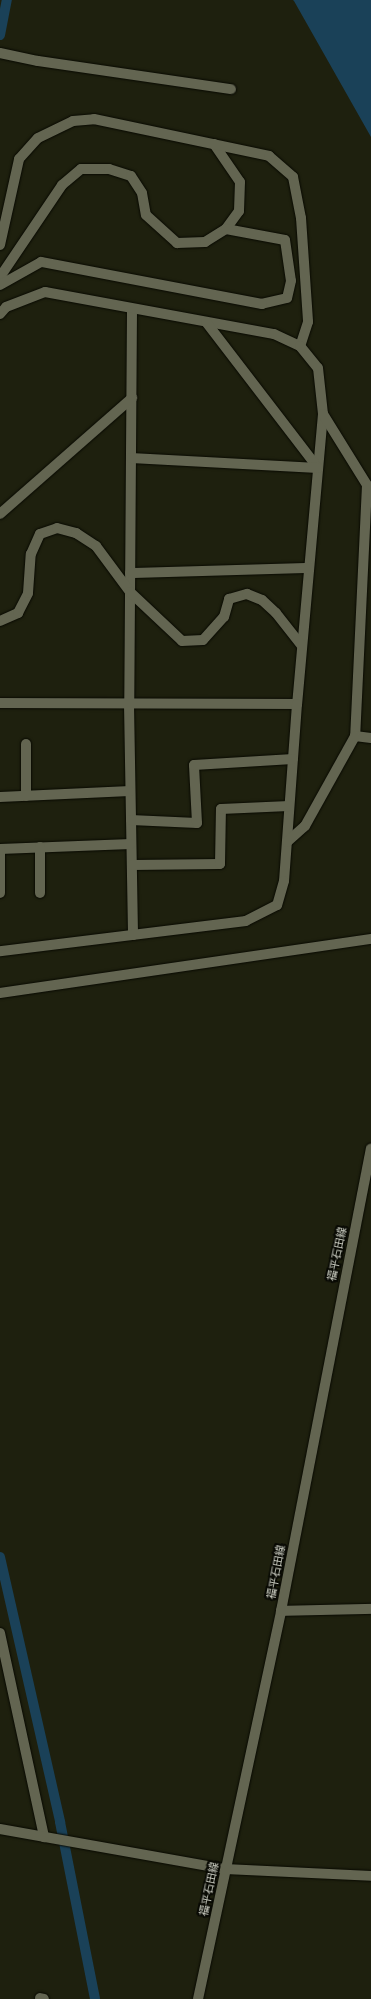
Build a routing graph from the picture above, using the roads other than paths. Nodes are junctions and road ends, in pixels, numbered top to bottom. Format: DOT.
graph roads {
  1 [pos="0,53"];
  2 [pos="231,89"];
  3 [pos="214,144"];
  4 [pos="226,229"];
  5 [pos="0,245"];
  6 [pos="0,277"];
  7 [pos="0,285"];
  8 [pos="132,310"];
  9 [pos="0,314"];
  10 [pos="206,322"];
  11 [pos="300,346"];
  12 [pos="132,398"];
  13 [pos="323,414"];
  14 [pos="131,458"];
  15 [pos="318,468"];
  16 [pos="0,514"];
  17 [pos="309,568"];
  18 [pos="130,573"];
  19 [pos="130,592"];
  20 [pos="0,621"];
  21 [pos="302,646"];
  22 [pos="0,703"];
  23 [pos="129,704"];
  24 [pos="297,704"];
  25 [pos="355,736"];
  26 [pos="371,738"];
  27 [pos="26,744"];
  28 [pos="292,759"];
  29 [pos="130,791"];
  30 [pos="26,796"];
  31 [pos="0,797"];
  32 [pos="289,806"];
  33 [pos="131,820"];
  34 [pos="287,842"];
  35 [pos="132,844"];
  36 [pos="40,847"];
  37 [pos="0,848"];
  38 [pos="132,865"];
  39 [pos="0,893"];
  40 [pos="40,893"];
  41 [pos="133,935"];
  42 [pos="371,939"];
  43 [pos="0,952"];
  44 [pos="0,993"];
  45 [pos="371,1149"];
  46 [pos="371,1610"];
  47 [pos="281,1611"];
  48 [pos="0,1633"];
  49 [pos="0,1829"];
  50 [pos="44,1837"];
  51 [pos="225,1869"];
  52 [pos="371,1876"];
  53 [pos="198,1999"];
  1 -- 2 [label="street"];
  3 -- 4 [label="street"];
  3 -- 5 [label="street"];
  3 -- 11 [label="street"];
  4 -- 6 [label="street"];
  4 -- 7 [label="street"];
  8 -- 9 [label="street"];
  8 -- 10 [label="street"];
  8 -- 12 [label="street"];
  10 -- 11 [label="street"];
  10 -- 15 [label="street"];
  11 -- 13 [label="street"];
  12 -- 14 [label="street"];
  12 -- 16 [label="street"];
  13 -- 15 [label="street"];
  13 -- 25 [label="street"];
  14 -- 15 [label="street"];
  14 -- 18 [label="street"];
  15 -- 17 [label="street"];
  17 -- 18 [label="street"];
  17 -- 21 [label="street"];
  18 -- 19 [label="street"];
  19 -- 20 [label="street"];
  19 -- 21 [label="street"];
  19 -- 23 [label="street"];
  21 -- 24 [label="street"];
  22 -- 23 [label="street"];
  23 -- 24 [label="street"];
  23 -- 29 [label="street"];
  24 -- 28 [label="street"];
  25 -- 26 [label="street"];
  25 -- 34 [label="street"];
  27 -- 30 [label="street"];
  28 -- 32 [label="street"];
  28 -- 33 [label="street"];
  29 -- 30 [label="street"];
  29 -- 33 [label="street"];
  30 -- 31 [label="street"];
  32 -- 34 [label="street"];
  32 -- 38 [label="street"];
  33 -- 35 [label="street"];
  34 -- 41 [label="street"];
  35 -- 36 [label="street"];
  35 -- 38 [label="street"];
  36 -- 37 [label="street"];
  36 -- 40 [label="street"];
  37 -- 39 [label="street"];
  38 -- 41 [label="street"];
  41 -- 43 [label="street"];
  42 -- 44 [label="street"];
  45 -- 47 [label="street, 福平石田線"];
  46 -- 47 [label="street"];
  47 -- 51 [label="street, 福平石田線"];
  48 -- 50 [label="street"];
  49 -- 50 [label="street"];
  50 -- 51 [label="street"];
  51 -- 52 [label="street"];
  51 -- 53 [label="street, 福平石田線"];
}
